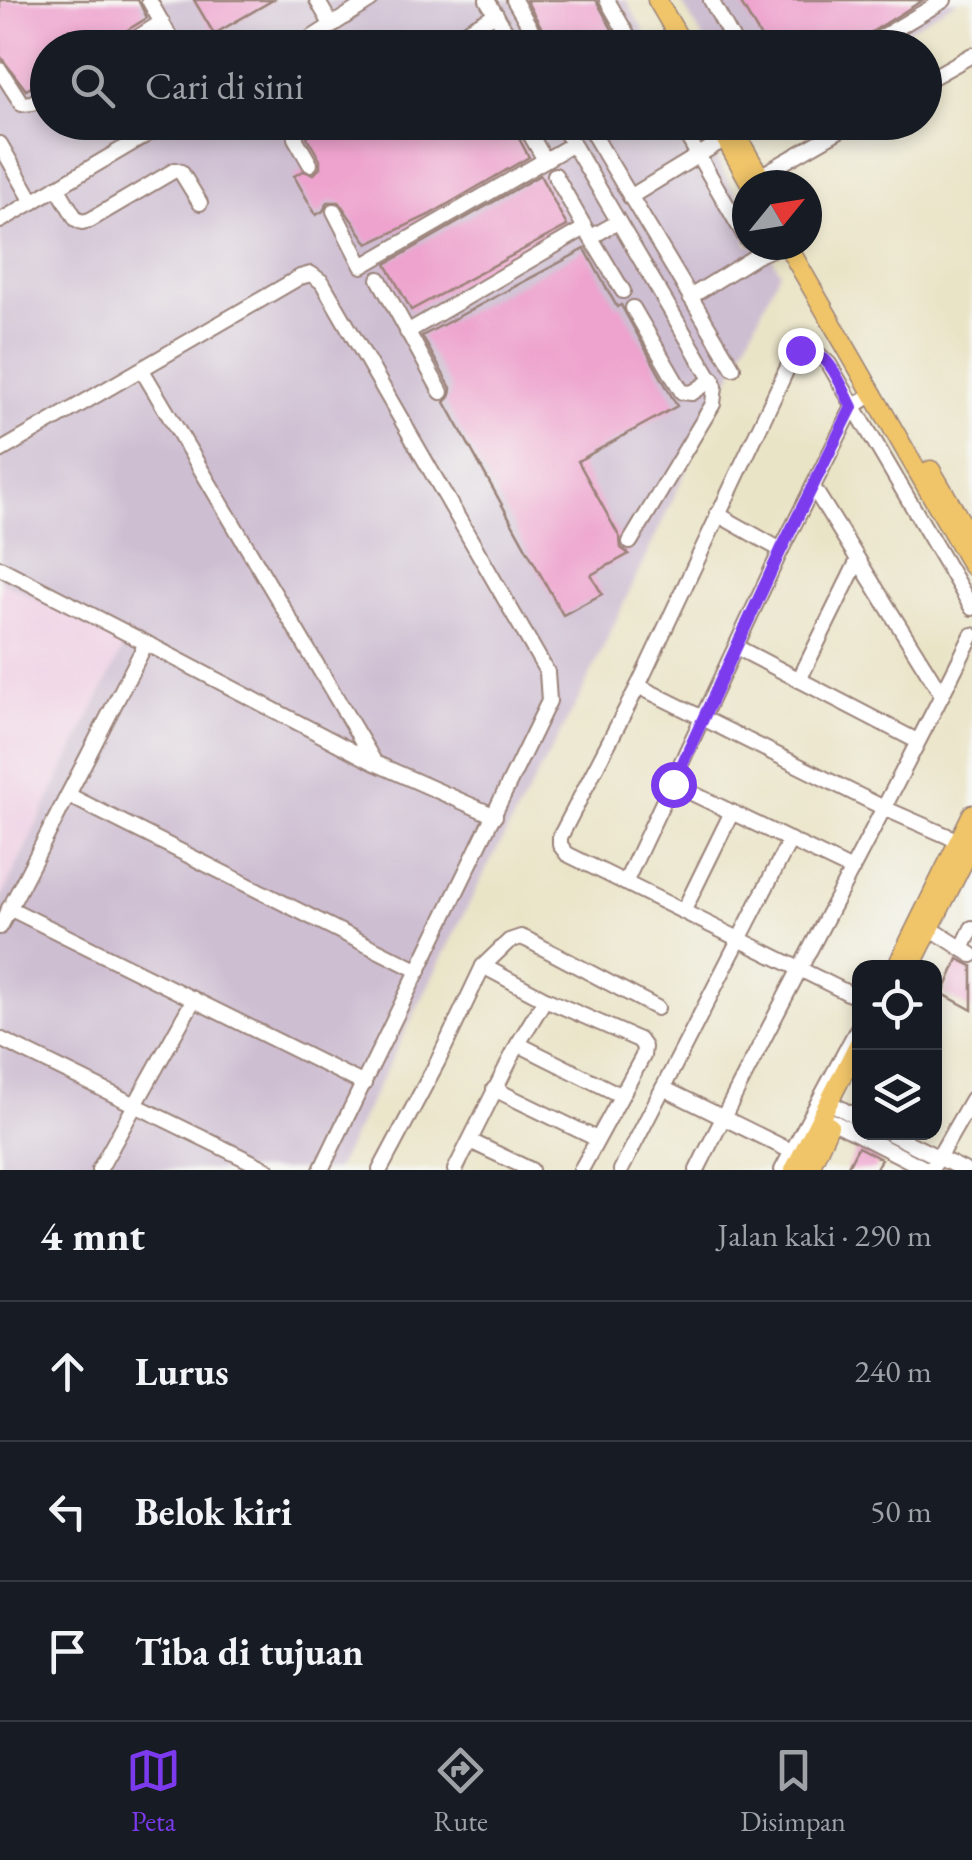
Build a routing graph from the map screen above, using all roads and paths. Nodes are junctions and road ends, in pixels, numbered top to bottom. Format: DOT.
graph roads {
  1 [pos="149,0"];
  2 [pos="317,0"];
  3 [pos="371,0"];
  4 [pos="487,0"];
  5 [pos="514,0"];
  6 [pos="607,0"];
  7 [pos="644,0"];
  8 [pos="657,0"];
  9 [pos="710,0"];
  10 [pos="944,0"];
  11 [pos="496,14"];
  12 [pos="162,22"];
  13 [pos="332,26"];
  14 [pos="149,30"];
  15 [pos="166,30"];
  16 [pos="325,30"];
  17 [pos="469,30"];
  18 [pos="505,30"];
  19 [pos="532,30"];
  20 [pos="624,30"];
  21 [pos="662,30"];
  22 [pos="674,30"];
  23 [pos="727,30"];
  24 [pos="894,30"];
  25 [pos="972,55"];
  26 [pos="0,70"];
  27 [pos="942,72"];
  28 [pos="30,103"];
  29 [pos="138,140"];
  30 [pos="296,140"];
  31 [pos="534,140"];
  32 [pos="571,140"];
  33 [pos="597,140"];
  34 [pos="690,140"];
  35 [pos="713,140"];
  36 [pos="731,140"];
  37 [pos="826,140"];
  38 [pos="0,144"];
  39 [pos="573,144"];
  40 [pos="700,157"];
  41 [pos="546,160"];
  42 [pos="310,164"];
  43 [pos="751,170"];
  44 [pos="778,170"];
  45 [pos="555,175"];
  46 [pos="57,188"];
  47 [pos="630,197"];
  48 [pos="33,202"];
  49 [pos="200,204"];
  50 [pos="334,211"];
  51 [pos="732,213"];
  52 [pos="0,222"];
  53 [pos="618,222"];
  54 [pos="588,233"];
  55 [pos="735,260"];
  56 [pos="793,260"];
  57 [pos="808,260"];
  58 [pos="379,278"];
  59 [pos="624,291"];
  60 [pos="690,296"];
  61 [pos="633,308"];
  62 [pos="407,332"];
  63 [pos="733,368"];
  64 [pos="142,370"];
  65 [pos="713,379"];
  66 [pos="440,392"];
  67 [pos="874,393"];
  68 [pos="852,407"];
  69 [pos="0,451"];
  70 [pos="918,460"];
  71 [pos="814,487"];
  72 [pos="717,514"];
  73 [pos="972,540"];
  74 [pos="630,542"];
  75 [pos="781,550"];
  76 [pos="858,560"];
  77 [pos="972,566"];
  78 [pos="0,568"];
  79 [pos="972,608"];
  80 [pos="972,635"];
  81 [pos="146,643"];
  82 [pos="738,648"];
  83 [pos="799,680"];
  84 [pos="638,686"];
  85 [pos="942,695"];
  86 [pos="704,718"];
  87 [pos="917,741"];
  88 [pos="375,763"];
  89 [pos="673,784"];
  90 [pos="68,795"];
  91 [pos="972,798"];
  92 [pos="886,809"];
  93 [pos="732,812"];
  94 [pos="972,814"];
  95 [pos="495,816"];
  96 [pos="790,840"];
  97 [pos="961,842"];
  98 [pos="852,870"];
  99 [pos="626,883"];
  100 [pos="9,908"];
  101 [pos="684,910"];
  102 [pos="0,927"];
  103 [pos="930,928"];
  104 [pos="972,928"];
  105 [pos="740,940"];
  106 [pos="967,952"];
  107 [pos="893,960"];
  108 [pos="900,960"];
  109 [pos="914,960"];
  110 [pos="482,966"];
  111 [pos="800,969"];
  112 [pos="419,971"];
  113 [pos="852,994"];
  114 [pos="545,999"];
  115 [pos="194,1000"];
  116 [pos="657,1008"];
  117 [pos="0,1040"];
  118 [pos="852,1042"];
  119 [pos="518,1044"];
  120 [pos="856,1050"];
  121 [pos="852,1080"];
  122 [pos="364,1084"];
  123 [pos="663,1088"];
  124 [pos="494,1089"];
  125 [pos="620,1095"];
  126 [pos="972,1099"];
  127 [pos="135,1107"];
  128 [pos="830,1112"];
  129 [pos="724,1117"];
  130 [pos="852,1117"];
  131 [pos="598,1139"];
  132 [pos="898,1140"];
  133 [pos="470,1141"];
  134 [pos="799,1162"];
  135 [pos="932,1166"];
  136 [pos="99,1170"];
  137 [pos="268,1170"];
  138 [pos="321,1170"];
  139 [pos="380,1170"];
  140 [pos="455,1170"];
  141 [pos="531,1170"];
  142 [pos="581,1170"];
  143 [pos="621,1170"];
  144 [pos="697,1170"];
  145 [pos="782,1170"];
  146 [pos="964,1170"];
  1 -- 12 [label="street"];
  2 -- 13 [label="street"];
  3 -- 13 [label="street"];
  4 -- 11 [label="street"];
  5 -- 19 [label="street"];
  6 -- 20 [label="street"];
  7 -- 21 [label="main road"];
  8 -- 22 [label="main road"];
  9 -- 23 [label="street"];
  10 -- 24 [label="street"];
  11 -- 17 [label="street"];
  11 -- 18 [label="street"];
  12 -- 14 [label="street"];
  12 -- 15 [label="street"];
  13 -- 16 [label="street"];
  25 -- 27 [label="street"];
  26 -- 28 [label="street"];
  29 -- 46 [label="street"];
  30 -- 42 [label="street"];
  31 -- 41 [label="street"];
  32 -- 39 [label="street"];
  33 -- 47 [label="street"];
  34 -- 40 [label="street"];
  35 -- 40 [label="street"];
  36 -- 43 [label="main road"];
  37 -- 44 [label="street"];
  38 -- 48 [label="street"];
  39 -- 41 [label="street"];
  39 -- 53 [label="street"];
  40 -- 47 [label="street"];
  40 -- 51 [label="street"];
  41 -- 50 [label="street"];
  45 -- 54 [label="street"];
  46 -- 48 [label="street"];
  46 -- 49 [label="street"];
  47 -- 60 [label="street"];
  48 -- 52 [label="street"];
  53 -- 54 [label="street"];
  53 -- 65 [label="street"];
  54 -- 59 [label="street"];
  54 -- 62 [label="street"];
  55 -- 60 [label="street"];
  56 -- 67 [label="main road"];
  57 -- 70 [label="main road"];
  58 -- 62 [label="street"];
  60 -- 63 [label="street"];
  61 -- 65 [label="street"];
  62 -- 66 [label="street"];
  64 -- 69 [label="street"];
  64 -- 88 [label="street"];
  64 -- 95 [label="street"];
  65 -- 74 [label="street"];
  67 -- 68 [label="street"];
  67 -- 70 [label="main road"];
  68 -- 71 [label="street"];
  68 -- 72 [label="street"];
  68 -- 79 [label="street"];
  70 -- 73 [label="main road"];
  70 -- 77 [label="main road"];
  71 -- 75 [label="street"];
  71 -- 76 [label="street"];
  72 -- 75 [label="street"];
  72 -- 84 [label="street"];
  75 -- 82 [label="street"];
  76 -- 83 [label="street"];
  76 -- 85 [label="street"];
  78 -- 81 [label="street"];
  80 -- 85 [label="street"];
  81 -- 88 [label="street"];
  81 -- 90 [label="street"];
  82 -- 83 [label="street"];
  82 -- 86 [label="street"];
  83 -- 87 [label="street"];
  84 -- 86 [label="street"];
  84 -- 99 [label="street"];
  85 -- 87 [label="street"];
  86 -- 89 [label="street"];
  86 -- 92 [label="street"];
  87 -- 92 [label="street"];
  88 -- 95 [label="street"];
  89 -- 93 [label="street"];
  89 -- 99 [label="street"];
  90 -- 100 [label="street"];
  90 -- 112 [label="street"];
  91 -- 97 [label="street"];
  92 -- 97 [label="street"];
  92 -- 98 [label="street"];
  93 -- 96 [label="street"];
  93 -- 101 [label="street"];
  94 -- 97 [label="main road"];
  95 -- 112 [label="street"];
  96 -- 98 [label="street"];
  96 -- 105 [label="street"];
  97 -- 103 [label="main road"];
  97 -- 107 [label="street"];
  97 -- 108 [label="main road"];
  98 -- 111 [label="street"];
  99 -- 101 [label="street"];
  100 -- 102 [label="street"];
  100 -- 115 [label="street"];
  101 -- 105 [label="street"];
  103 -- 106 [label="street"];
  103 -- 109 [label="main road"];
  104 -- 106 [label="street"];
  105 -- 111 [label="street"];
  105 -- 123 [label="street"];
  110 -- 114 [label="street"];
  110 -- 116 [label="street"];
  110 -- 139 [label="street"];
  111 -- 113 [label="street"];
  111 -- 129 [label="street"];
  112 -- 122 [label="street"];
  114 -- 119 [label="street"];
  114 -- 125 [label="street"];
  115 -- 122 [label="street"];
  115 -- 127 [label="street"];
  117 -- 127 [label="street"];
  118 -- 134 [label="street"];
  119 -- 124 [label="street"];
  119 -- 125 [label="street"];
  120 -- 128 [label="main road"];
  121 -- 128 [label="main road"];
  122 -- 138 [label="street"];
  123 -- 129 [label="street"];
  123 -- 143 [label="street"];
  124 -- 131 [label="street"];
  124 -- 133 [label="street"];
  125 -- 131 [label="street"];
  126 -- 135 [label="street"];
  127 -- 136 [label="street"];
  127 -- 137 [label="street"];
  128 -- 130 [label="street"];
  128 -- 134 [label="main road"];
  128 -- 135 [label="street"];
  129 -- 134 [label="street"];
  129 -- 144 [label="street"];
  131 -- 142 [label="street"];
  132 -- 135 [label="street"];
  133 -- 140 [label="street"];
  133 -- 141 [label="street"];
  134 -- 145 [label="street"];
  135 -- 146 [label="street"];
}
